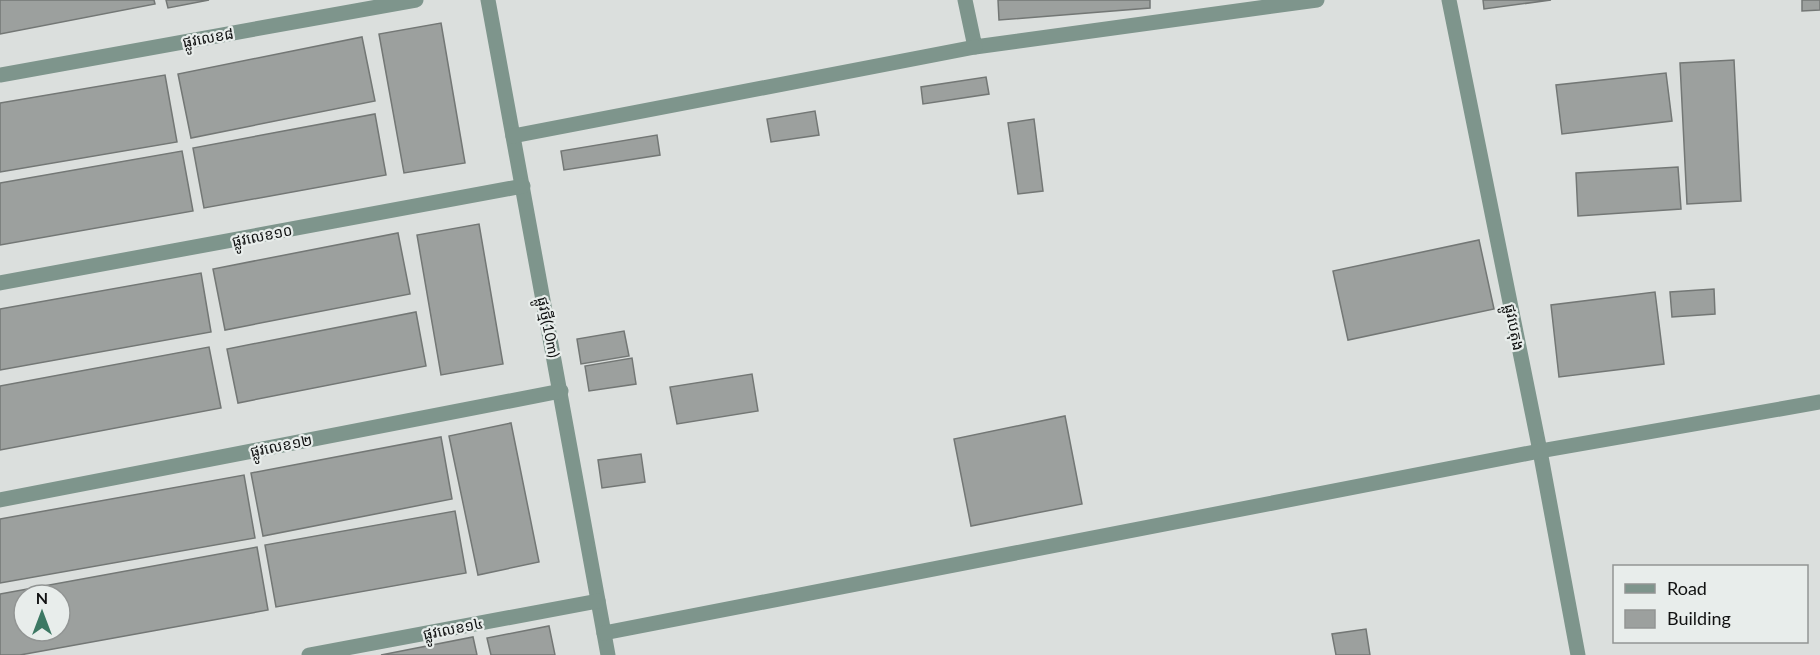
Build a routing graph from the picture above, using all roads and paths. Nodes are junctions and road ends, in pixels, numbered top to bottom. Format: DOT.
graph roads {
  1 [pos="416,0"];
  2 [pos="488,0"];
  3 [pos="964,0"];
  4 [pos="1317,0"];
  5 [pos="1449,0"];
  6 [pos="975,47"];
  7 [pos="0,75"];
  8 [pos="513,136"];
  9 [pos="523,186"];
  10 [pos="0,283"];
  11 [pos="561,391"];
  12 [pos="1820,402"];
  13 [pos="1540,451"];
  14 [pos="0,500"];
  15 [pos="598,601"];
  16 [pos="604,633"];
  17 [pos="309,655"];
  18 [pos="609,655"];
  19 [pos="1578,655"];
  1 -- 7 [label="street, ផ្លូវលេខ៨"];
  2 -- 8 [label="street, ផ្លូវថ្មី(10m)"];
  3 -- 6 [label="street"];
  4 -- 6 [label="street"];
  5 -- 13 [label="street, ផ្លូវបេតុង"];
  6 -- 8 [label="street"];
  8 -- 9 [label="street, ផ្លូវថ្មី(10m)"];
  9 -- 10 [label="street, ផ្លូវលេខ១០"];
  9 -- 11 [label="street, ផ្លូវថ្មី(10m)"];
  11 -- 14 [label="street, ផ្លូវលេខ១២"];
  11 -- 15 [label="street, ផ្លូវថ្មី(10m)"];
  12 -- 13 [label="street"];
  13 -- 16 [label="street"];
  13 -- 19 [label="street, ផ្លូវបេតុង"];
  15 -- 16 [label="street, ផ្លូវថ្មី(10m)"];
  15 -- 17 [label="street, ផ្លូវលេខ១៤"];
  16 -- 18 [label="street, ផ្លូវថ្មី(10m)"];
}
